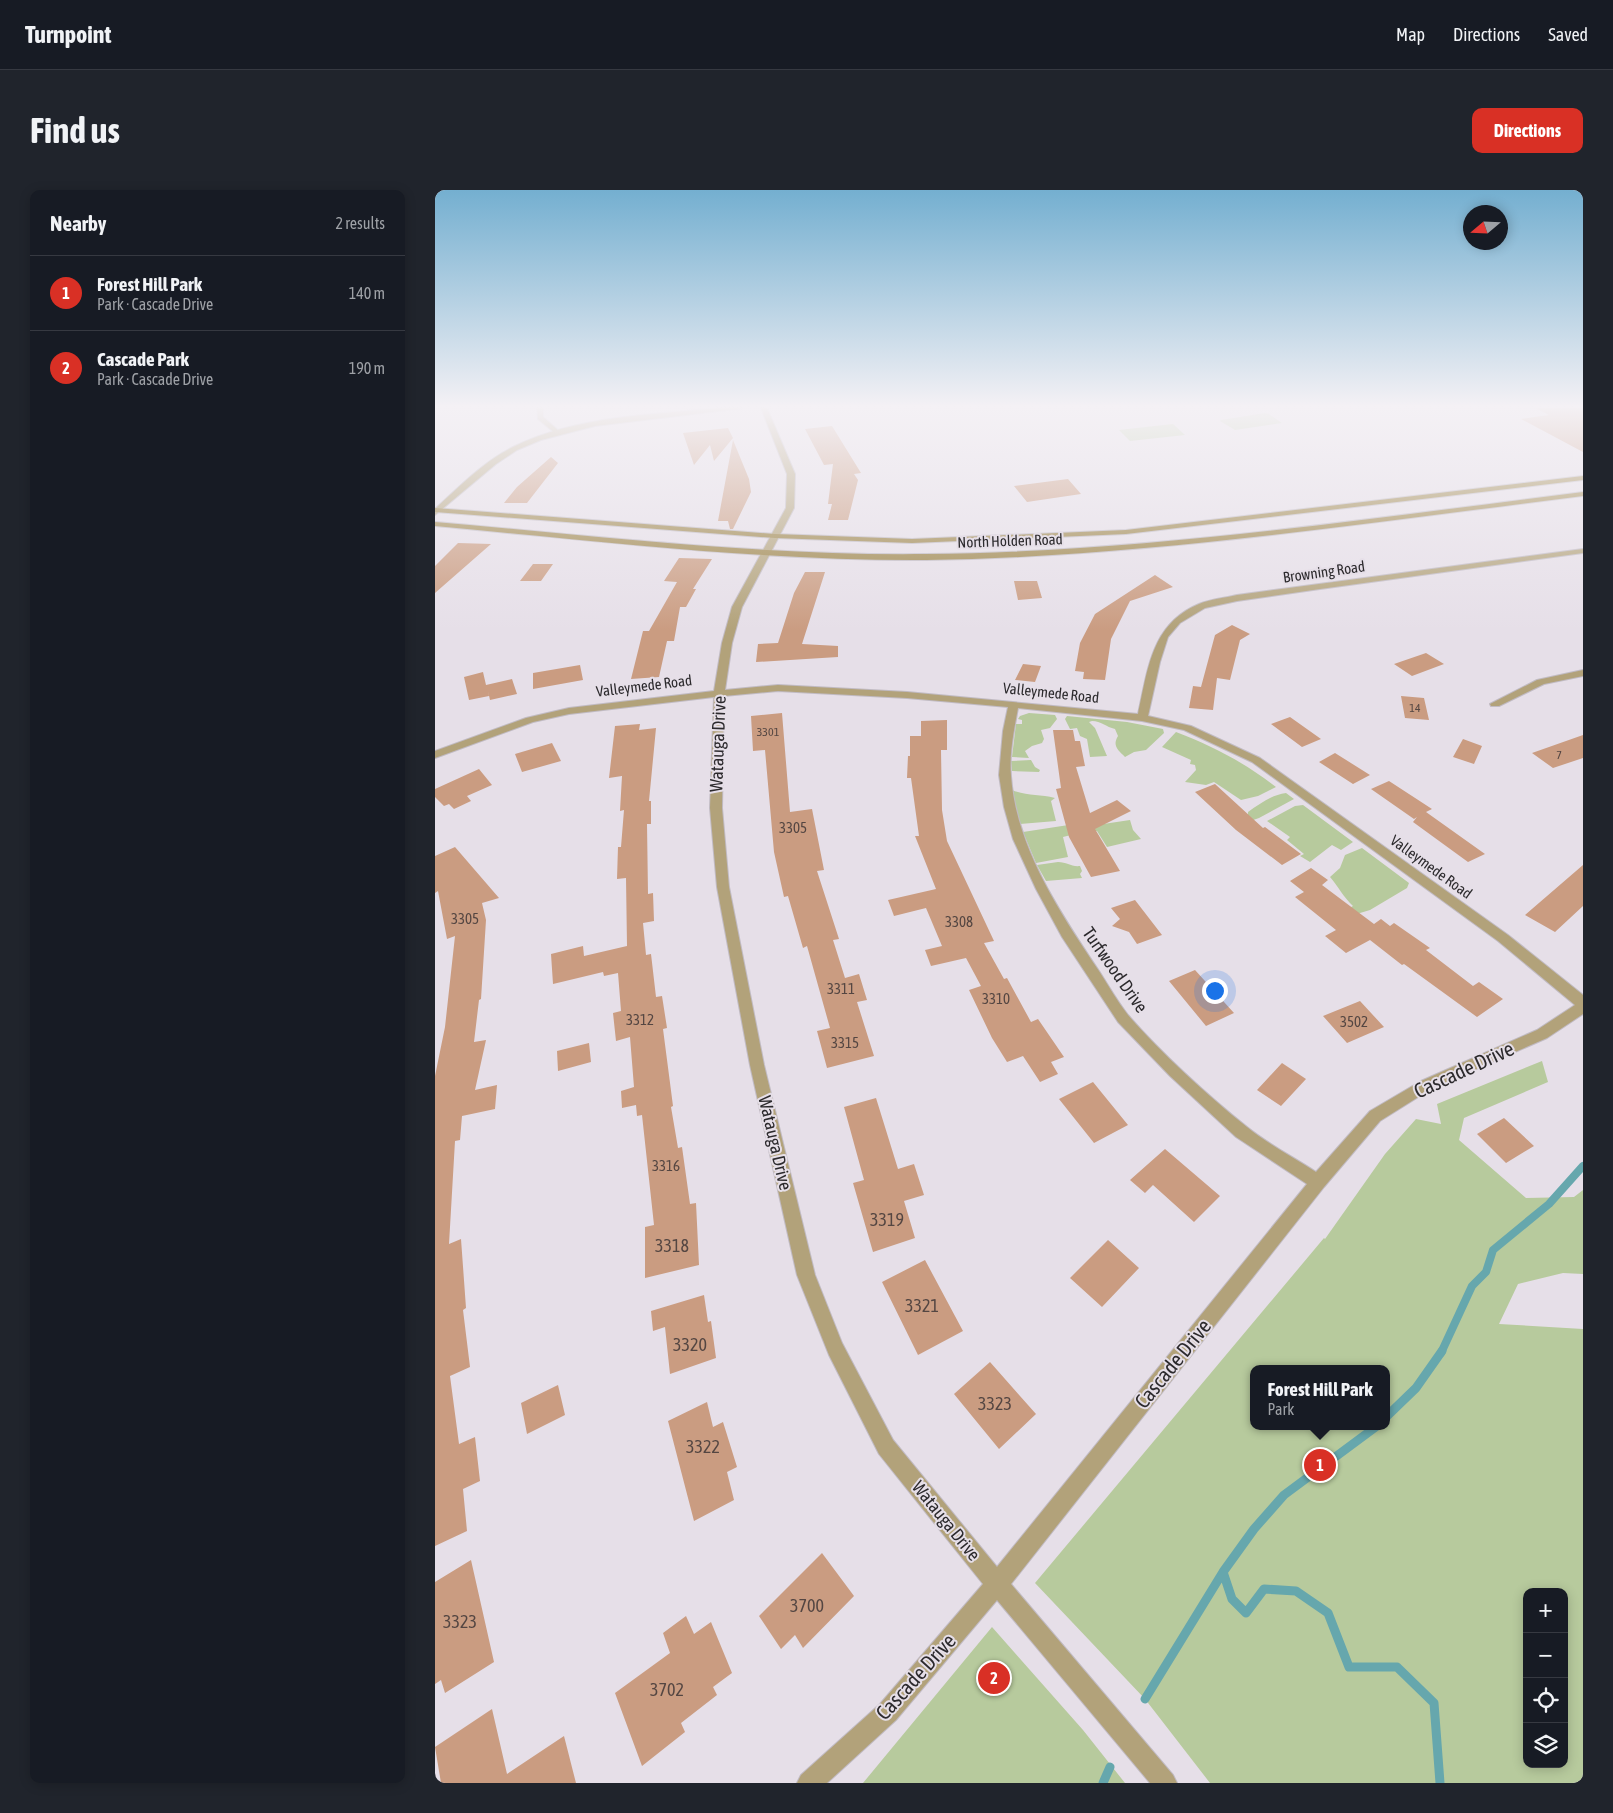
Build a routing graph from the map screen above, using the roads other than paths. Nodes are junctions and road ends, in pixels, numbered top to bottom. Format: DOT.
graph roads {
  1 [pos="470,482"];
  2 [pos="791,482"];
  3 [pos="1546,482"];
  4 [pos="1583,494"];
  5 [pos="436,511"];
  6 [pos="435,524"];
  7 [pos="775,536"];
  8 [pos="1583,551"];
  9 [pos="765,552"];
  10 [pos="1583,673"];
  11 [pos="719,692"];
  12 [pos="1014,704"];
  13 [pos="1495,704"];
  14 [pos="1143,718"];
  15 [pos="435,755"];
  16 [pos="1583,1005"];
  17 [pos="1318,1182"];
  18 [pos="997,1584"];
  19 [pos="809,1783"];
  20 [pos="1165,1783"];
  1 -- 5 [label="street"];
  2 -- 7 [label="street, Watauga Drive"];
  3 -- 7 [label="main road, North Holden Road"];
  4 -- 9 [label="main road, North Holden Road"];
  5 -- 7 [label="main road, North Holden Road"];
  6 -- 9 [label="main road, North Holden Road"];
  7 -- 9 [label="street, Watauga Drive"];
  8 -- 14 [label="street, Browning Road"];
  9 -- 11 [label="street, Watauga Drive"];
  10 -- 13 [label="street"];
  11 -- 12 [label="street, Valleymede Road"];
  11 -- 15 [label="street, Valleymede Road"];
  11 -- 18 [label="street, Watauga Drive"];
  12 -- 14 [label="street, Valleymede Road"];
  12 -- 17 [label="street, Turfwood Drive"];
  14 -- 16 [label="street, Valleymede Road"];
  16 -- 17 [label="street, Cascade Drive"];
  17 -- 18 [label="street, Cascade Drive"];
  18 -- 19 [label="street, Cascade Drive"];
  18 -- 20 [label="street, Watauga Drive"];
}
